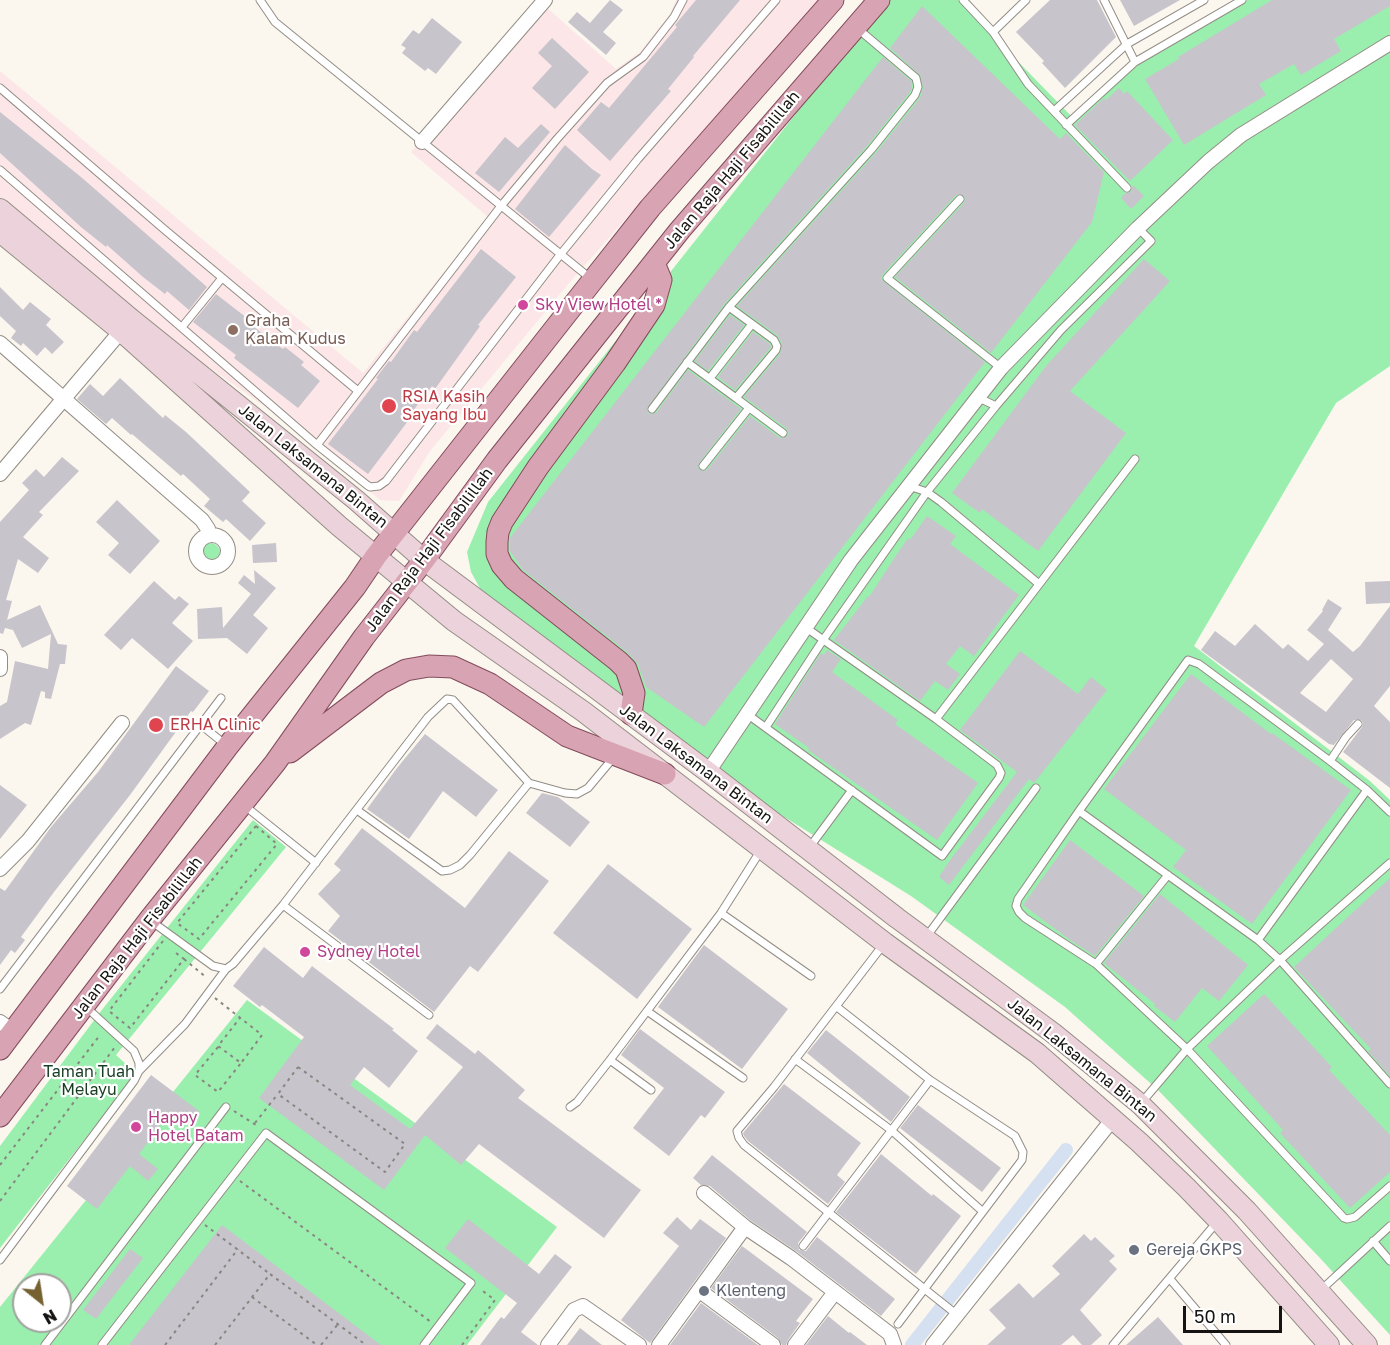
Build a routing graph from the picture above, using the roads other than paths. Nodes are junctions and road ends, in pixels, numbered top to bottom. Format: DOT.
graph roads {
  1 [pos="260,0"];
  2 [pos="545,0"];
  3 [pos="683,0"];
  4 [pos="776,0"];
  5 [pos="833,0"];
  6 [pos="879,0"];
  7 [pos="963,0"];
  8 [pos="1026,0"];
  9 [pos="1104,0"];
  10 [pos="1204,0"];
  11 [pos="1242,0"];
  12 [pos="855,27"];
  13 [pos="993,32"];
  14 [pos="1390,43"];
  15 [pos="1127,44"];
  16 [pos="1135,62"];
  17 [pos="0,88"];
  18 [pos="1054,111"];
  19 [pos="1066,125"];
  20 [pos="422,142"];
  21 [pos="0,171"];
  22 [pos="1127,188"];
  23 [pos="960,199"];
  24 [pos="501,206"];
  25 [pos="0,209"];
  26 [pos="1138,228"];
  27 [pos="0,232"];
  28 [pos="560,255"];
  29 [pos="654,263"];
  30 [pos="222,278"];
  31 [pos="593,280"];
  32 [pos="729,307"];
  33 [pos="752,324"];
  34 [pos="126,325"];
  35 [pos="182,327"];
  36 [pos="0,343"];
  37 [pos="687,362"];
  38 [pos="1001,368"];
  39 [pos="710,378"];
  40 [pos="358,391"];
  41 [pos="977,397"];
  42 [pos="64,398"];
  43 [pos="736,398"];
  44 [pos="996,406"];
  45 [pos="749,408"];
  46 [pos="652,409"];
  47 [pos="783,433"];
  48 [pos="317,445"];
  49 [pos="1135,459"];
  50 [pos="703,466"];
  51 [pos="0,474"];
  52 [pos="909,486"];
  53 [pos="927,492"];
  54 [pos="395,533"];
  55 [pos="209,535"];
  56 [pos="376,556"];
  57 [pos="424,560"];
  58 [pos="406,583"];
  59 [pos="1039,584"];
  60 [pos="805,627"];
  61 [pos="823,640"];
  62 [pos="0,657"];
  63 [pos="0,669"];
  64 [pos="221,698"];
  65 [pos="632,714"];
  66 [pos="747,714"];
  67 [pos="936,719"];
  68 [pos="122,723"];
  69 [pos="1358,724"];
  70 [pos="201,725"];
  71 [pos="766,727"];
  72 [pos="228,746"];
  73 [pos="615,755"];
  74 [pos="1330,761"];
  75 [pos="274,763"];
  76 [pos="708,772"];
  77 [pos="664,774"];
  78 [pos="529,783"];
  79 [pos="1036,788"];
  80 [pos="852,790"];
  81 [pos="1367,790"];
  82 [pos="243,804"];
  83 [pos="357,810"];
  84 [pos="1079,811"];
  85 [pos="1390,812"];
  86 [pos="762,848"];
  87 [pos="807,849"];
  88 [pos="1390,862"];
  89 [pos="316,863"];
  90 [pos="0,869"];
  91 [pos="1168,874"];
  92 [pos="283,905"];
  93 [pos="721,913"];
  94 [pos="150,919"];
  95 [pos="925,938"];
  96 [pos="1258,940"];
  97 [pos="885,943"];
  98 [pos="1280,960"];
  99 [pos="1096,964"];
  100 [pos="226,969"];
  101 [pos="811,976"];
  102 [pos="0,989"];
  103 [pos="84,1006"];
  104 [pos="837,1007"];
  105 [pos="647,1011"];
  106 [pos="429,1015"];
  107 [pos="7,1026"];
  108 [pos="1053,1033"];
  109 [pos="0,1048"];
  110 [pos="1187,1048"];
  111 [pos="1036,1053"];
  112 [pos="795,1059"];
  113 [pos="610,1060"];
  114 [pos="139,1071"];
  115 [pos="743,1078"];
  116 [pos="930,1080"];
  117 [pos="1390,1084"];
  118 [pos="651,1090"];
  119 [pos="1140,1104"];
  120 [pos="226,1107"];
  121 [pos="570,1107"];
  122 [pos="0,1116"];
  123 [pos="1112,1120"];
  124 [pos="891,1131"];
  125 [pos="1390,1186"];
  126 [pos="704,1193"];
  127 [pos="982,1211"];
  128 [pos="828,1213"];
  129 [pos="1219,1221"];
  130 [pos="1390,1226"];
  131 [pos="745,1227"];
  132 [pos="1373,1241"];
  133 [pos="803,1246"];
  134 [pos="0,1260"];
  135 [pos="1390,1261"];
  136 [pos="1170,1279"];
  137 [pos="925,1289"];
  138 [pos="700,1291"];
  139 [pos="1320,1291"];
  140 [pos="835,1292"];
  141 [pos="953,1312"];
  142 [pos="898,1324"];
  143 [pos="45,1345"];
  144 [pos="102,1345"];
  145 [pos="424,1345"];
  146 [pos="548,1345"];
  147 [pos="639,1345"];
  148 [pos="658,1345"];
  149 [pos="773,1345"];
  150 [pos="795,1345"];
  151 [pos="894,1345"];
  152 [pos="933,1345"];
  153 [pos="1113,1345"];
  154 [pos="1226,1345"];
  155 [pos="1329,1345"];
  156 [pos="1367,1345"];
  1 -- 20 [label="lane"];
  2 -- 20 [label="street"];
  3 -- 24 [label="lane"];
  4 -- 28 [label="lane"];
  5 -- 31 [label="main road, Jalan Raja Haji Fisabilillah"];
  6 -- 12 [label="main road, Jalan Raja Haji Fisabilillah"];
  7 -- 13 [label="lane"];
  8 -- 13 [label="lane"];
  9 -- 15 [label="lane"];
  10 -- 15 [label="lane"];
  11 -- 16 [label="lane"];
  12 -- 29 [label="main road, Jalan Raja Haji Fisabilillah"];
  12 -- 32 [label="lane"];
  13 -- 18 [label="lane"];
  14 -- 26 [label="street"];
  15 -- 16 [label="lane"];
  15 -- 18 [label="lane"];
  16 -- 19 [label="lane"];
  17 -- 30 [label="lane"];
  18 -- 19 [label="lane"];
  19 -- 22 [label="lane"];
  20 -- 24 [label="lane"];
  21 -- 35 [label="lane"];
  23 -- 38 [label="lane"];
  24 -- 28 [label="lane"];
  24 -- 40 [label="lane"];
  25 -- 34 [label="main road, Jalan Laksamana Bintan"];
  26 -- 38 [label="street"];
  26 -- 44 [label="lane"];
  27 -- 34 [label="main road, Jalan Laksamana Bintan"];
  28 -- 31 [label="lane"];
  28 -- 48 [label="lane"];
  29 -- 57 [label="main road, Jalan Raja Haji Fisabilillah"];
  29 -- 65 [label="main road"];
  30 -- 35 [label="lane"];
  30 -- 40 [label="lane"];
  31 -- 54 [label="main road, Jalan Raja Haji Fisabilillah"];
  32 -- 33 [label="lane"];
  32 -- 37 [label="lane"];
  33 -- 39 [label="lane"];
  33 -- 43 [label="lane"];
  34 -- 42 [label="street"];
  34 -- 54 [label="main road, Jalan Laksamana Bintan"];
  34 -- 56 [label="main road, Jalan Laksamana Bintan"];
  35 -- 48 [label="lane"];
  36 -- 42 [label="street"];
  37 -- 39 [label="lane"];
  37 -- 46 [label="lane"];
  38 -- 41 [label="street"];
  39 -- 43 [label="lane"];
  40 -- 48 [label="lane"];
  41 -- 44 [label="lane"];
  41 -- 52 [label="street"];
  42 -- 51 [label="street"];
  42 -- 55 [label="street"];
  43 -- 45 [label="lane"];
  44 -- 53 [label="lane"];
  45 -- 47 [label="lane"];
  45 -- 50 [label="lane"];
  49 -- 59 [label="lane"];
  52 -- 53 [label="lane"];
  52 -- 60 [label="street"];
  53 -- 59 [label="lane"];
  53 -- 61 [label="lane"];
  54 -- 56 [label="main road, Jalan Raja Haji Fisabilillah"];
  54 -- 57 [label="main road, Jalan Laksamana Bintan"];
  56 -- 58 [label="main road, Jalan Laksamana Bintan"];
  56 -- 72 [label="main road, Jalan Raja Haji Fisabilillah"];
  57 -- 58 [label="main road, Jalan Raja Haji Fisabilillah"];
  57 -- 65 [label="main road, Jalan Laksamana Bintan"];
  58 -- 75 [label="main road, Jalan Raja Haji Fisabilillah"];
  58 -- 77 [label="main road, Jalan Laksamana Bintan"];
  59 -- 67 [label="lane"];
  60 -- 61 [label="lane"];
  60 -- 66 [label="street"];
  61 -- 67 [label="lane"];
  61 -- 71 [label="lane"];
  62 -- 63 [label="street"];
  64 -- 70 [label="lane"];
  65 -- 76 [label="main road, Jalan Laksamana Bintan"];
  66 -- 71 [label="lane"];
  66 -- 76 [label="street"];
  67 -- 80 [label="lane"];
  68 -- 90 [label="street"];
  69 -- 74 [label="lane"];
  70 -- 72 [label="lane"];
  70 -- 102 [label="lane"];
  71 -- 80 [label="lane"];
  72 -- 107 [label="main road, Jalan Raja Haji Fisabilillah"];
  73 -- 75 [label="main road"];
  73 -- 77 [label="main road"];
  73 -- 78 [label="lane"];
  74 -- 81 [label="lane"];
  74 -- 84 [label="lane"];
  75 -- 82 [label="main road, Jalan Raja Haji Fisabilillah"];
  76 -- 87 [label="main road, Jalan Laksamana Bintan"];
  77 -- 86 [label="main road, Jalan Laksamana Bintan"];
  78 -- 83 [label="lane"];
  78 -- 83 [label="lane"];
  79 -- 95 [label="lane"];
  80 -- 87 [label="lane"];
  81 -- 85 [label="lane"];
  81 -- 96 [label="lane"];
  82 -- 89 [label="lane"];
  82 -- 94 [label="main road, Jalan Raja Haji Fisabilillah"];
  83 -- 89 [label="lane"];
  84 -- 91 [label="lane"];
  84 -- 99 [label="lane"];
  86 -- 93 [label="lane"];
  86 -- 97 [label="main road, Jalan Laksamana Bintan"];
  87 -- 95 [label="main road, Jalan Laksamana Bintan"];
  88 -- 98 [label="lane"];
  89 -- 92 [label="lane"];
  91 -- 96 [label="lane"];
  91 -- 99 [label="lane"];
  92 -- 100 [label="lane"];
  92 -- 106 [label="lane"];
  93 -- 101 [label="lane"];
  93 -- 105 [label="lane"];
  94 -- 100 [label="lane"];
  94 -- 103 [label="main road, Jalan Raja Haji Fisabilillah"];
  95 -- 108 [label="main road, Jalan Laksamana Bintan"];
  96 -- 98 [label="lane"];
  97 -- 104 [label="lane"];
  97 -- 111 [label="main road, Jalan Laksamana Bintan"];
  98 -- 110 [label="lane"];
  98 -- 117 [label="lane"];
  99 -- 110 [label="lane"];
  100 -- 114 [label="lane"];
  103 -- 114 [label="lane"];
  103 -- 122 [label="main road, Jalan Raja Haji Fisabilillah"];
  104 -- 112 [label="lane"];
  104 -- 116 [label="lane"];
  105 -- 113 [label="lane"];
  105 -- 115 [label="lane"];
  107 -- 109 [label="main road, Jalan Raja Haji Fisabilillah"];
  108 -- 111 [label="main road"];
  108 -- 119 [label="main road, Jalan Laksamana Bintan"];
  110 -- 119 [label="lane"];
  110 -- 125 [label="lane"];
  111 -- 123 [label="main road, Jalan Laksamana Bintan"];
  112 -- 124 [label="lane"];
  112 -- 128 [label="lane"];
  113 -- 118 [label="lane"];
  113 -- 121 [label="lane"];
  114 -- 134 [label="lane"];
  116 -- 124 [label="lane"];
  116 -- 127 [label="lane"];
  119 -- 139 [label="main road, Jalan Laksamana Bintan"];
  120 -- 143 [label="lane"];
  123 -- 129 [label="main road, Jalan Laksamana Bintan"];
  123 -- 141 [label="street"];
  124 -- 127 [label="lane"];
  124 -- 128 [label="lane"];
  126 -- 131 [label="street"];
  127 -- 137 [label="lane"];
  128 -- 133 [label="lane"];
  128 -- 137 [label="lane"];
  129 -- 136 [label="lane"];
  129 -- 155 [label="main road, Jalan Laksamana Bintan"];
  130 -- 132 [label="lane"];
  131 -- 138 [label="street"];
  131 -- 140 [label="street"];
  132 -- 135 [label="lane"];
  132 -- 139 [label="lane"];
  136 -- 153 [label="lane"];
  136 -- 154 [label="lane"];
  137 -- 141 [label="lane"];
  137 -- 142 [label="lane"];
  138 -- 148 [label="street"];
  138 -- 149 [label="street"];
  139 -- 156 [label="main road, Jalan Laksamana Bintan"];
  140 -- 150 [label="street"];
  140 -- 151 [label="street"];
  141 -- 152 [label="street"];
  144 -- 145 [label="lane"];
  146 -- 147 [label="street"];
}
